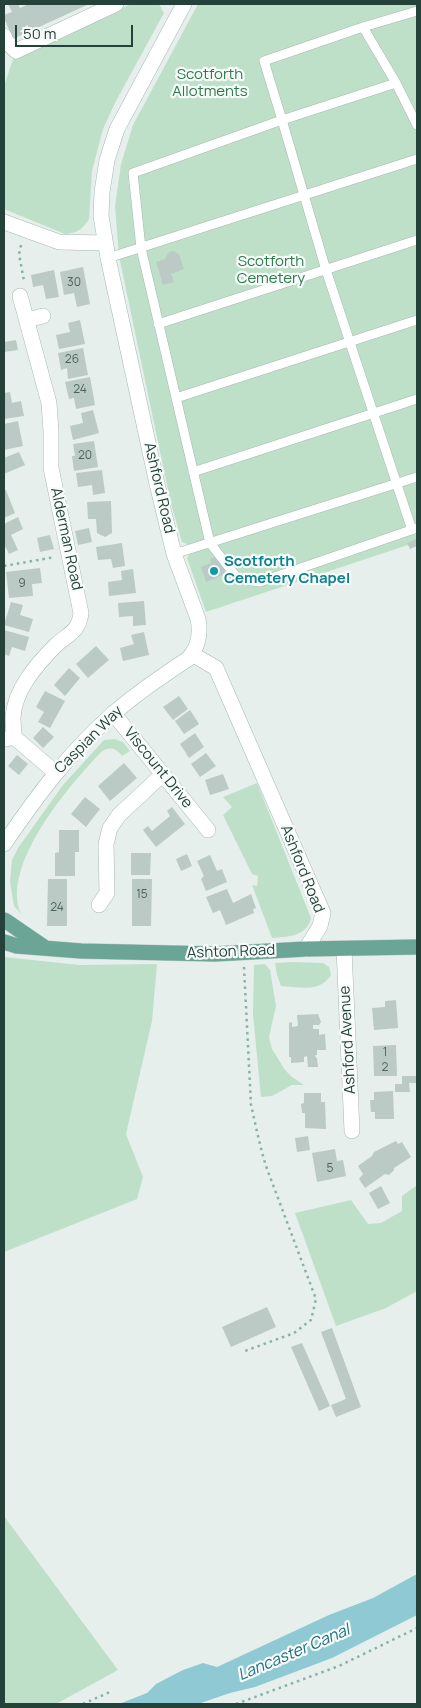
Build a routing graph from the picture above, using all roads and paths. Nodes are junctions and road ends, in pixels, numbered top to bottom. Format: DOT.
graph roads {
  1 [pos="116,4"];
  2 [pos="181,4"];
  3 [pos="417,11"];
  4 [pos="363,27"];
  5 [pos="4,36"];
  6 [pos="396,83"];
  7 [pos="282,120"];
  8 [pos="417,125"];
  9 [pos="417,159"];
  10 [pos="304,196"];
  11 [pos="4,222"];
  12 [pos="27,231"];
  13 [pos="417,240"];
  14 [pos="104,243"];
  15 [pos="140,248"];
  16 [pos="108,258"];
  17 [pos="326,270"];
  18 [pos="20,296"];
  19 [pos="43,316"];
  20 [pos="27,320"];
  21 [pos="417,320"];
  22 [pos="158,324"];
  23 [pos="350,341"];
  24 [pos="176,398"];
  25 [pos="417,399"];
  26 [pos="374,413"];
  27 [pos="193,472"];
  28 [pos="417,476"];
  29 [pos="396,484"];
  30 [pos="415,529"];
  31 [pos="210,543"];
  32 [pos="174,554"];
  33 [pos="69,555"];
  34 [pos="4,566"];
  35 [pos="192,654"];
  36 [pos="113,713"];
  37 [pos="9,738"];
  38 [pos="56,773"];
  39 [pos="163,774"];
  40 [pos="208,822"];
  41 [pos="4,845"];
  42 [pos="99,905"];
  43 [pos="4,920"];
  44 [pos="4,942"];
  45 [pos="44,947"];
  46 [pos="417,947"];
  47 [pos="306,949"];
  48 [pos="344,949"];
  49 [pos="243,952"];
  50 [pos="352,1131"];
  51 [pos="245,1352"];
  52 [pos="417,1628"];
  53 [pos="110,1692"];
  54 [pos="83,1704"];
  55 [pos="236,1704"];
  1 -- 5 [label="street"];
  2 -- 14 [label="street, Ashford Road"];
  3 -- 4 [label="lane"];
  4 -- 6 [label="lane"];
  4 -- 7 [label="lane"];
  6 -- 7 [label="lane"];
  6 -- 8 [label="lane"];
  7 -- 10 [label="lane"];
  7 -- 15 [label="lane"];
  9 -- 10 [label="lane"];
  10 -- 15 [label="lane"];
  10 -- 17 [label="lane"];
  11 -- 12 [label="street"];
  12 -- 14 [label="street"];
  12 -- 18 [label="path"];
  13 -- 17 [label="lane"];
  14 -- 16 [label="street, Ashford Road"];
  15 -- 16 [label="lane"];
  15 -- 22 [label="lane"];
  16 -- 32 [label="street, Ashford Road"];
  17 -- 22 [label="lane"];
  17 -- 23 [label="lane"];
  18 -- 20 [label="street, Alderman Road"];
  19 -- 20 [label="street"];
  20 -- 33 [label="street, Alderman Road"];
  21 -- 23 [label="lane"];
  22 -- 24 [label="lane"];
  23 -- 24 [label="lane"];
  23 -- 26 [label="lane"];
  24 -- 27 [label="lane"];
  25 -- 26 [label="lane"];
  26 -- 27 [label="lane"];
  26 -- 29 [label="lane"];
  27 -- 31 [label="lane"];
  28 -- 29 [label="lane"];
  29 -- 30 [label="lane"];
  29 -- 31 [label="lane"];
  30 -- 31 [label="lane"];
  31 -- 32 [label="lane"];
  32 -- 35 [label="street, Ashford Road"];
  33 -- 34 [label="path"];
  33 -- 37 [label="street, Alderman Road"];
  35 -- 36 [label="street, Caspian Way"];
  35 -- 47 [label="street, Ashford Road"];
  36 -- 38 [label="street, Caspian Way"];
  36 -- 39 [label="street, Viscount Drive"];
  37 -- 38 [label="street"];
  38 -- 41 [label="street, Caspian Way"];
  39 -- 40 [label="street, Viscount Drive"];
  39 -- 42 [label="street"];
  43 -- 45 [label="main road"];
  44 -- 45 [label="main road, Ashton Road"];
  45 -- 49 [label="main road, Ashton Road"];
  46 -- 48 [label="main road, Ashton Road"];
  47 -- 48 [label="main road, Ashton Road"];
  47 -- 49 [label="main road, Ashton Road"];
  48 -- 50 [label="street, Ashford Avenue"];
  49 -- 51 [label="path"];
  52 -- 55 [label="path"];
  53 -- 54 [label="path"];
}
